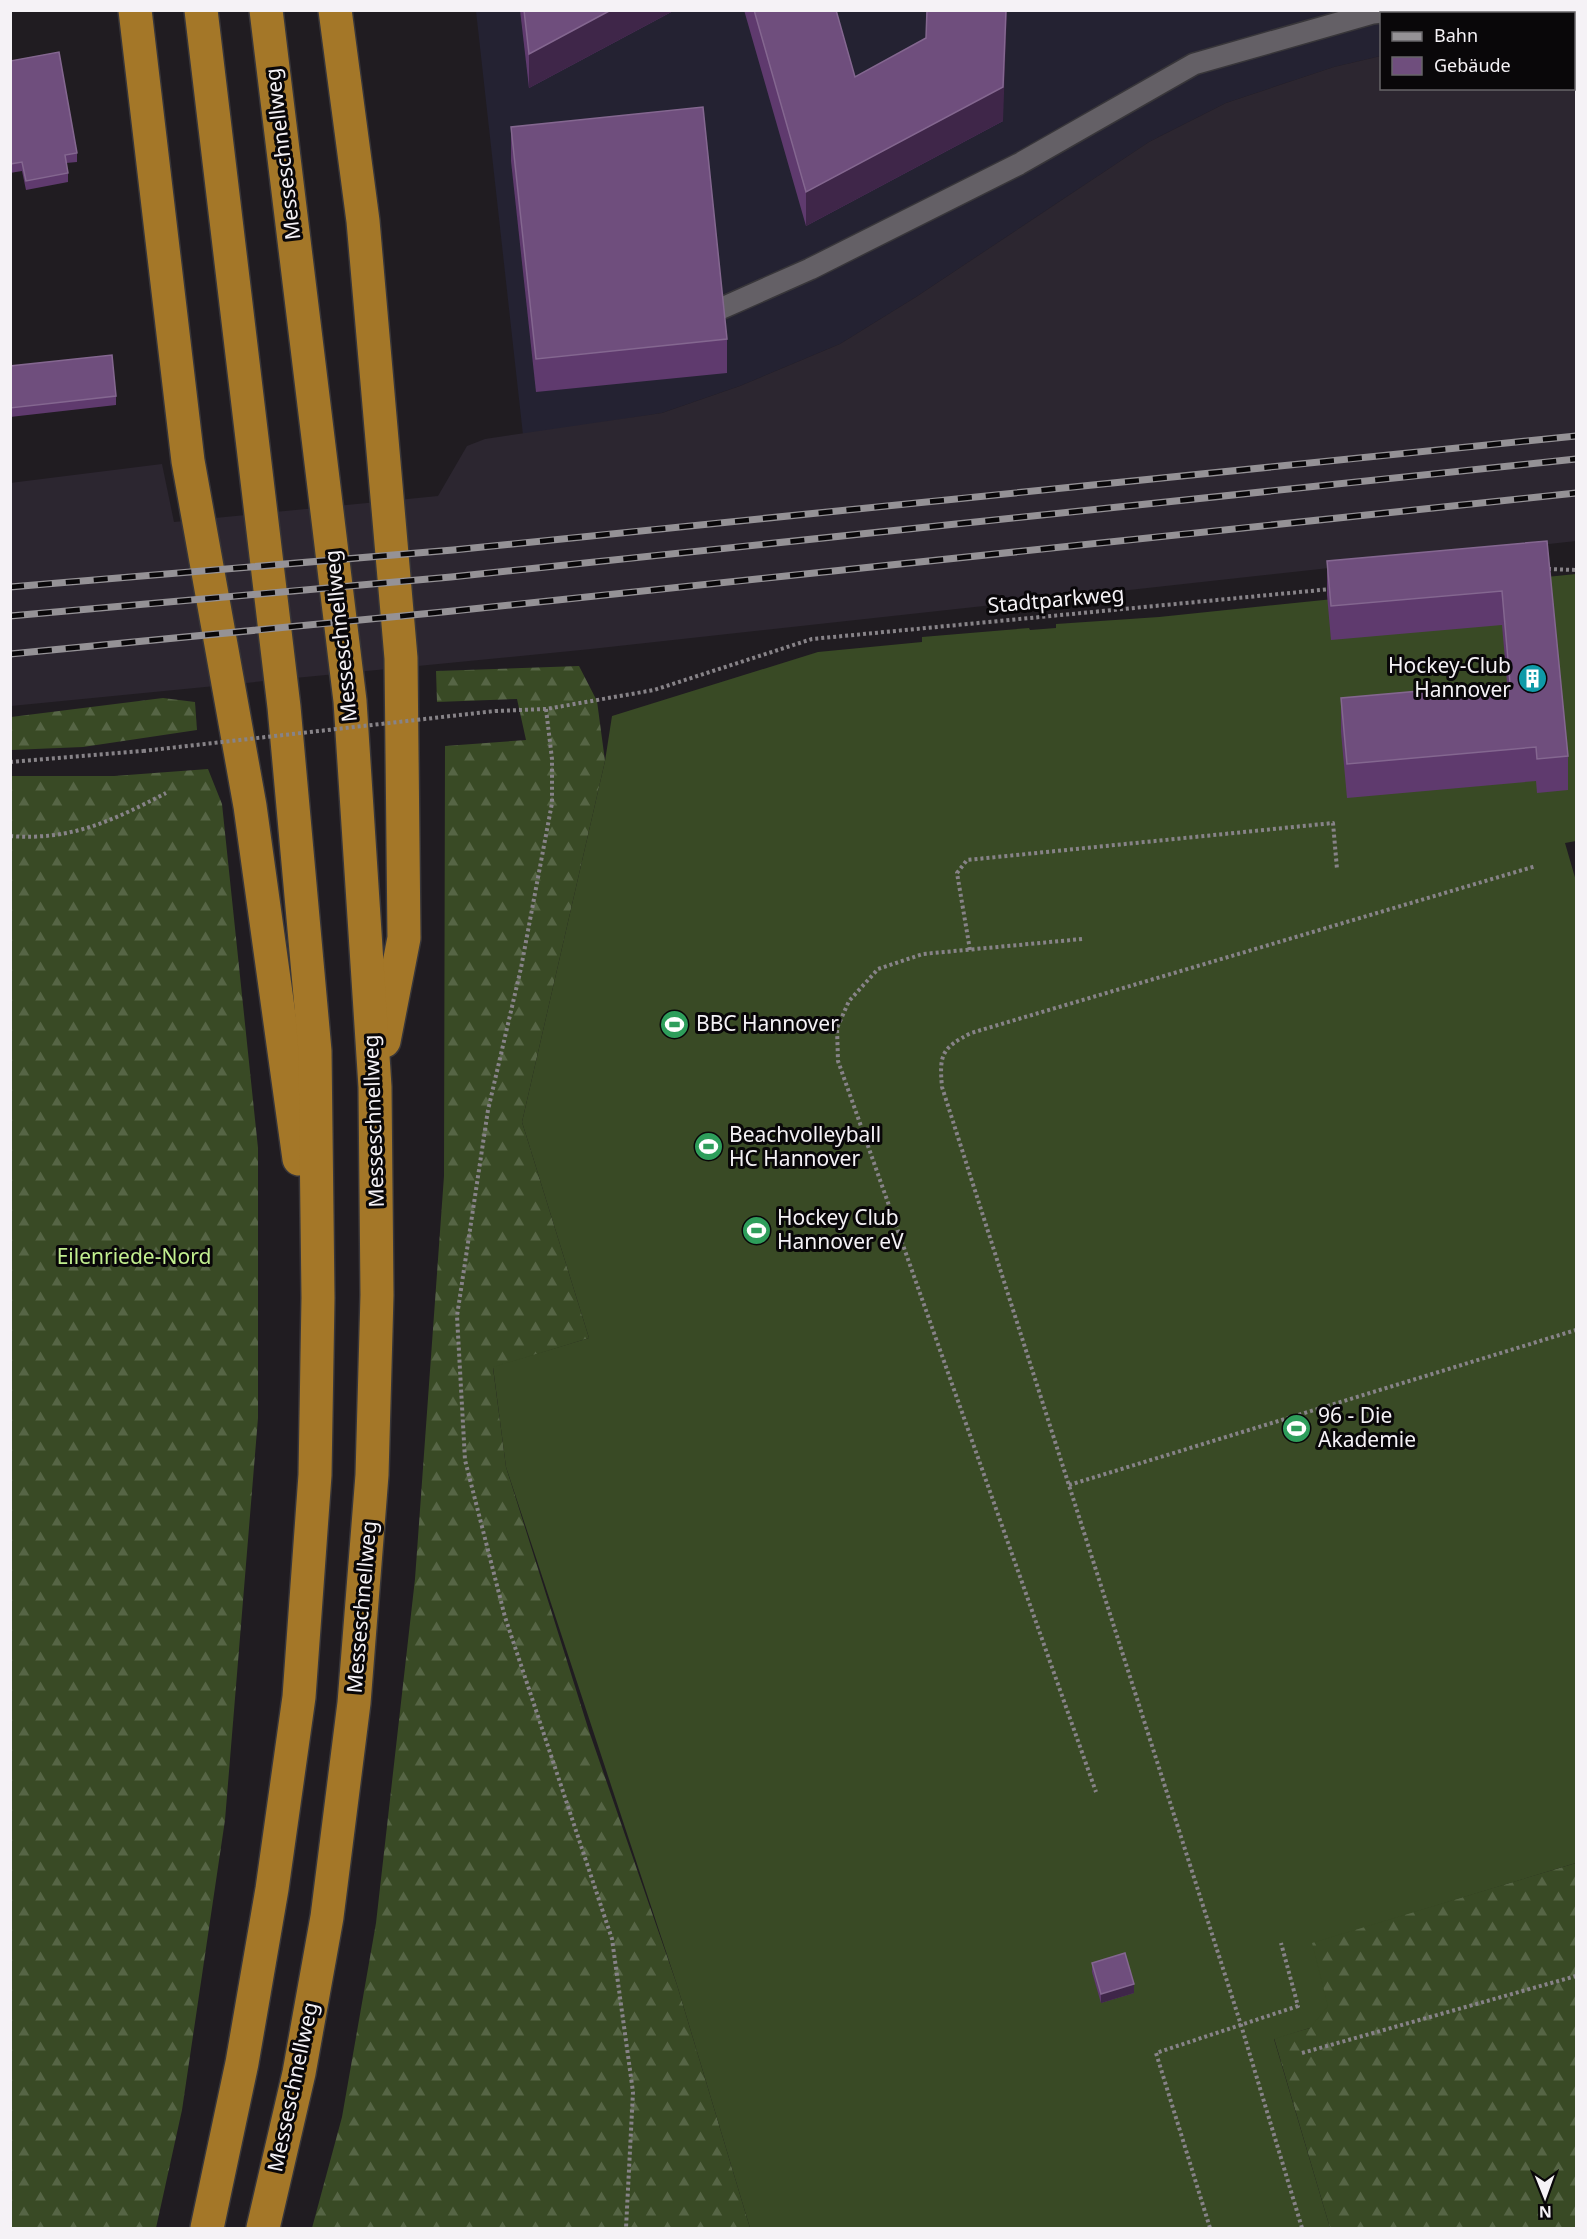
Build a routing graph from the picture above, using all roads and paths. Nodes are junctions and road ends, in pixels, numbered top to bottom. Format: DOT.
graph roads {
  1 [pos="135,10"];
  2 [pos="201,10"];
  3 [pos="266,10"];
  4 [pos="335,10"];
  5 [pos="1397,10"];
  6 [pos="1380,12"];
  7 [pos="1381,12"];
  8 [pos="720,309"];
  9 [pos="1547,568"];
  10 [pos="1576,570"];
  11 [pos="1334,589"];
  12 [pos="546,709"];
  13 [pos="10,762"];
  14 [pos="166,793"];
  15 [pos="10,836"];
  16 [pos="1536,866"];
  17 [pos="1337,869"];
  18 [pos="1082,939"];
  19 [pos="970,950"];
  20 [pos="375,1086"];
  21 [pos="318,1298"];
  22 [pos="1576,1330"];
  23 [pos="1070,1485"];
  24 [pos="1096,1792"];
  25 [pos="1281,1943"];
  26 [pos="1576,1976"];
  27 [pos="1241,2025"];
  28 [pos="1302,2053"];
  29 [pos="207,2229"];
  30 [pos="263,2229"];
  31 [pos="626,2229"];
  32 [pos="1210,2229"];
  33 [pos="1302,2229"];
  1 -- 21 [label="highway"];
  2 -- 21 [label="highway"];
  3 -- 20 [label="highway, Messeschnellweg"];
  4 -- 20 [label="highway"];
  5 -- 7 [label="lane"];
  6 -- 8 [label="lane"];
  9 -- 10 [label="path"];
  11 -- 12 [label="path, Stadtparkweg"];
  12 -- 13 [label="path, Stadtparkweg, bridge"];
  12 -- 31 [label="path"];
  14 -- 15 [label="path"];
  16 -- 23 [label="path"];
  17 -- 19 [label="path"];
  18 -- 19 [label="path"];
  19 -- 24 [label="path"];
  20 -- 30 [label="highway, Messeschnellweg"];
  21 -- 29 [label="highway"];
  22 -- 23 [label="path"];
  23 -- 27 [label="path"];
  25 -- 27 [label="path"];
  26 -- 28 [label="path"];
  27 -- 32 [label="path"];
  27 -- 33 [label="path"];
}
